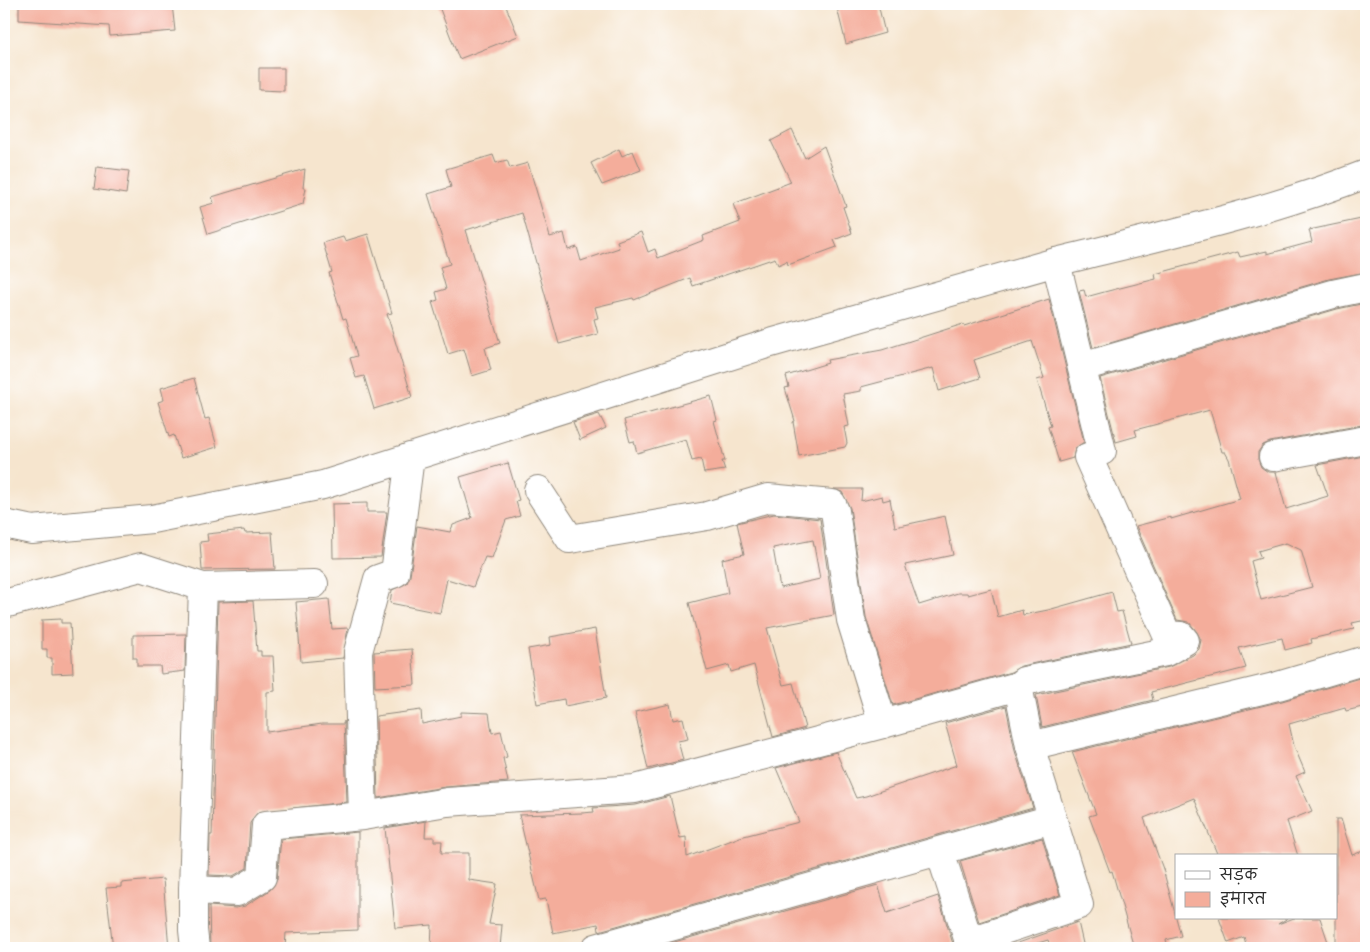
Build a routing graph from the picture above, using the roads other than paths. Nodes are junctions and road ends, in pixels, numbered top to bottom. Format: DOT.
graph roads {
  1 [pos="1366,174"];
  2 [pos="1056,262"];
  3 [pos="1366,287"];
  4 [pos="1082,367"];
  5 [pos="1366,440"];
  6 [pos="410,457"];
  7 [pos="1273,458"];
  8 [pos="538,490"];
  9 [pos="4,524"];
  10 [pos="314,584"];
  11 [pos="203,587"];
  12 [pos="4,604"];
  13 [pos="1366,660"];
  14 [pos="1018,686"];
  15 [pos="884,724"];
  16 [pos="1030,746"];
  17 [pos="363,816"];
  18 [pos="1052,818"];
  19 [pos="940,852"];
  20 [pos="193,890"];
  21 [pos="970,946"];
  22 [pos="195,948"];
  23 [pos="596,948"];
  1 -- 2 [label="street"];
  2 -- 4 [label="street"];
  2 -- 6 [label="street"];
  3 -- 4 [label="street"];
  4 -- 14 [label="street"];
  5 -- 7 [label="street"];
  6 -- 9 [label="street"];
  6 -- 17 [label="street"];
  8 -- 15 [label="street"];
  10 -- 11 [label="street"];
  11 -- 12 [label="street"];
  11 -- 20 [label="street"];
  13 -- 16 [label="street"];
  14 -- 15 [label="street"];
  14 -- 16 [label="street"];
  15 -- 17 [label="street"];
  16 -- 18 [label="street"];
  17 -- 20 [label="street"];
  18 -- 19 [label="street"];
  18 -- 21 [label="street"];
  19 -- 21 [label="street"];
  19 -- 23 [label="street"];
  20 -- 22 [label="street"];
}
